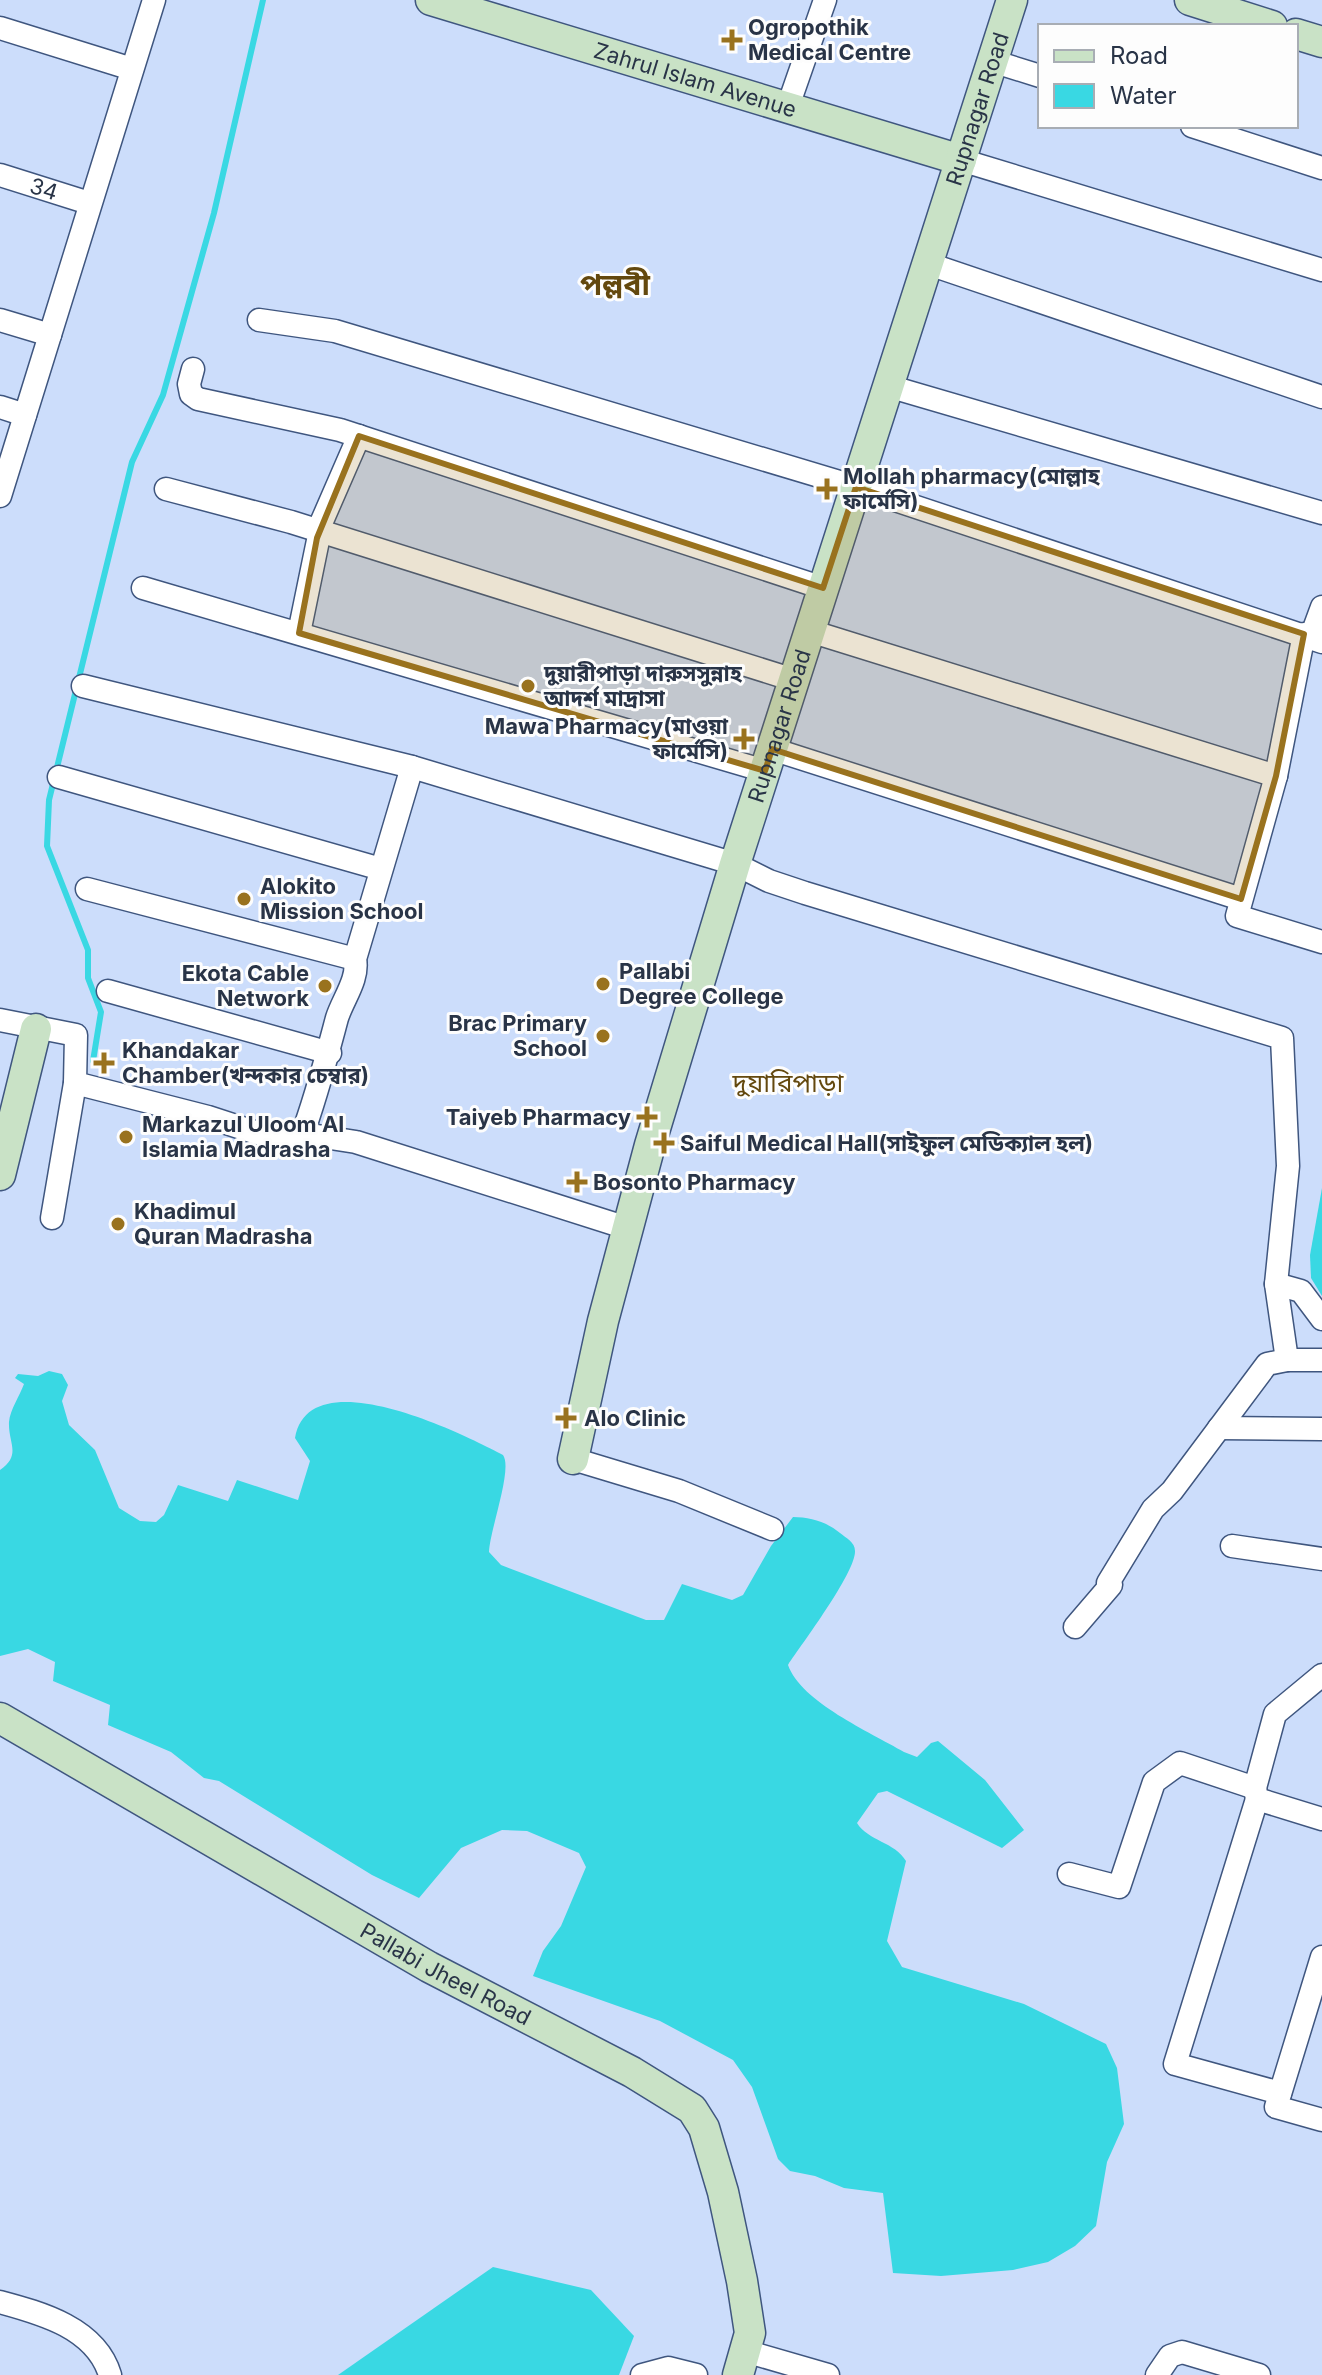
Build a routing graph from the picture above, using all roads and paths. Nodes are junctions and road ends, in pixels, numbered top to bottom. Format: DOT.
graph roads {
  1 [pos="154,0"];
  2 [pos="431,0"];
  3 [pos="825,0"];
  4 [pos="1012,0"];
  5 [pos="1190,0"];
  6 [pos="1266,24"];
  7 [pos="0,28"];
  8 [pos="1298,35"];
  9 [pos="1322,42"];
  10 [pos="992,61"];
  11 [pos="132,69"];
  12 [pos="1038,75"];
  13 [pos="787,109"];
  14 [pos="1198,128"];
  15 [pos="961,160"];
  16 [pos="1322,168"];
  17 [pos="0,175"];
  18 [pos="89,203"];
  19 [pos="926,263"];
  20 [pos="1322,270"];
  21 [pos="0,320"];
  22 [pos="259,320"];
  23 [pos="50,335"];
  24 [pos="193,369"];
  25 [pos="888,386"];
  26 [pos="1322,397"];
  27 [pos="0,407"];
  28 [pos="25,415"];
  29 [pos="359,436"];
  30 [pos="856,487"];
  31 [pos="166,489"];
  32 [pos="0,496"];
  33 [pos="1322,513"];
  34 [pos="319,531"];
  35 [pos="143,588"];
  36 [pos="823,588"];
  37 [pos="1322,607"];
  38 [pos="810,631"];
  39 [pos="299,633"];
  40 [pos="1313,638"];
  41 [pos="794,680"];
  42 [pos="83,686"];
  43 [pos="768,760"];
  44 [pos="412,767"];
  45 [pos="1276,776"];
  46 [pos="59,777"];
  47 [pos="735,864"];
  48 [pos="381,869"];
  49 [pos="87,889"];
  50 [pos="1241,899"];
  51 [pos="1322,942"];
  52 [pos="355,959"];
  53 [pos="108,991"];
  54 [pos="0,1020"];
  55 [pos="36,1029"];
  56 [pos="330,1053"];
  57 [pos="75,1083"];
  58 [pos="301,1138"];
  59 [pos="1,1169"];
  60 [pos="52,1218"];
  61 [pos="627,1228"];
  62 [pos="1276,1284"];
  63 [pos="1322,1319"];
  64 [pos="1287,1360"];
  65 [pos="1322,1360"];
  66 [pos="1219,1428"];
  67 [pos="1322,1429"];
  68 [pos="573,1459"];
  69 [pos="772,1529"];
  70 [pos="1232,1546"];
  71 [pos="1322,1559"];
  72 [pos="1075,1627"];
  73 [pos="1322,1675"];
  74 [pos="0,1718"];
  75 [pos="1256,1794"];
  76 [pos="1322,1819"];
  77 [pos="1069,1874"];
  78 [pos="1322,1957"];
  79 [pos="1280,2093"];
  80 [pos="1322,2120"];
  81 [pos="0,2302"];
  82 [pos="744,2353"];
  83 [pos="110,2375"];
  84 [pos="642,2375"];
  85 [pos="696,2375"];
  86 [pos="828,2375"];
  87 [pos="1157,2375"];
  88 [pos="1259,2375"];
  1 -- 11 [label="street"];
  2 -- 13 [label="street, Zahrul Islam Avenue"];
  3 -- 13 [label="street"];
  4 -- 10 [label="street, Rupnagar Road"];
  5 -- 6 [label="street"];
  7 -- 11 [label="street"];
  8 -- 9 [label="street"];
  10 -- 12 [label="street"];
  10 -- 15 [label="street, Rupnagar Road"];
  11 -- 18 [label="street"];
  13 -- 15 [label="street, Zahrul Islam Avenue"];
  14 -- 16 [label="street"];
  15 -- 19 [label="street, Rupnagar Road"];
  15 -- 20 [label="street"];
  17 -- 18 [label="street, 34"];
  18 -- 23 [label="street"];
  19 -- 25 [label="street, Rupnagar Road"];
  19 -- 26 [label="street"];
  21 -- 23 [label="street"];
  22 -- 30 [label="street"];
  23 -- 28 [label="street"];
  24 -- 29 [label="street"];
  25 -- 30 [label="street, Rupnagar Road"];
  25 -- 33 [label="street"];
  27 -- 28 [label="street"];
  28 -- 32 [label="street"];
  29 -- 34 [label="street"];
  29 -- 36 [label="street"];
  30 -- 36 [label="street, Rupnagar Road"];
  30 -- 40 [label="street"];
  31 -- 34 [label="street"];
  34 -- 39 [label="street"];
  34 -- 41 [label="street"];
  35 -- 39 [label="street"];
  36 -- 38 [label="street, Rupnagar Road"];
  37 -- 40 [label="street"];
  38 -- 41 [label="street, Rupnagar Road"];
  38 -- 45 [label="street"];
  39 -- 43 [label="street"];
  40 -- 45 [label="street"];
  41 -- 43 [label="street, Rupnagar Road"];
  42 -- 44 [label="street"];
  43 -- 47 [label="street, Rupnagar Road"];
  43 -- 50 [label="street"];
  44 -- 47 [label="street"];
  44 -- 48 [label="street"];
  45 -- 50 [label="street"];
  46 -- 48 [label="street"];
  47 -- 61 [label="street, Rupnagar Road"];
  47 -- 62 [label="street"];
  48 -- 52 [label="street"];
  49 -- 52 [label="street"];
  50 -- 51 [label="street"];
  52 -- 56 [label="street"];
  53 -- 56 [label="street"];
  54 -- 55 [label="street"];
  55 -- 57 [label="street"];
  55 -- 59 [label="street"];
  56 -- 58 [label="street"];
  57 -- 58 [label="street"];
  57 -- 60 [label="street"];
  58 -- 61 [label="street"];
  61 -- 68 [label="street, Rupnagar Road"];
  62 -- 63 [label="street"];
  62 -- 64 [label="street"];
  64 -- 65 [label="street"];
  64 -- 66 [label="street"];
  66 -- 67 [label="street"];
  66 -- 72 [label="street"];
  68 -- 69 [label="street"];
  70 -- 71 [label="street"];
  73 -- 75 [label="street"];
  74 -- 82 [label="street, Pallabi Jheel Road"];
  75 -- 76 [label="street"];
  75 -- 77 [label="street"];
  75 -- 79 [label="street"];
  78 -- 79 [label="street"];
  79 -- 80 [label="street"];
  81 -- 83 [label="street"];
  82 -- 86 [label="street"];
  84 -- 85 [label="street"];
  87 -- 88 [label="street"];
}
